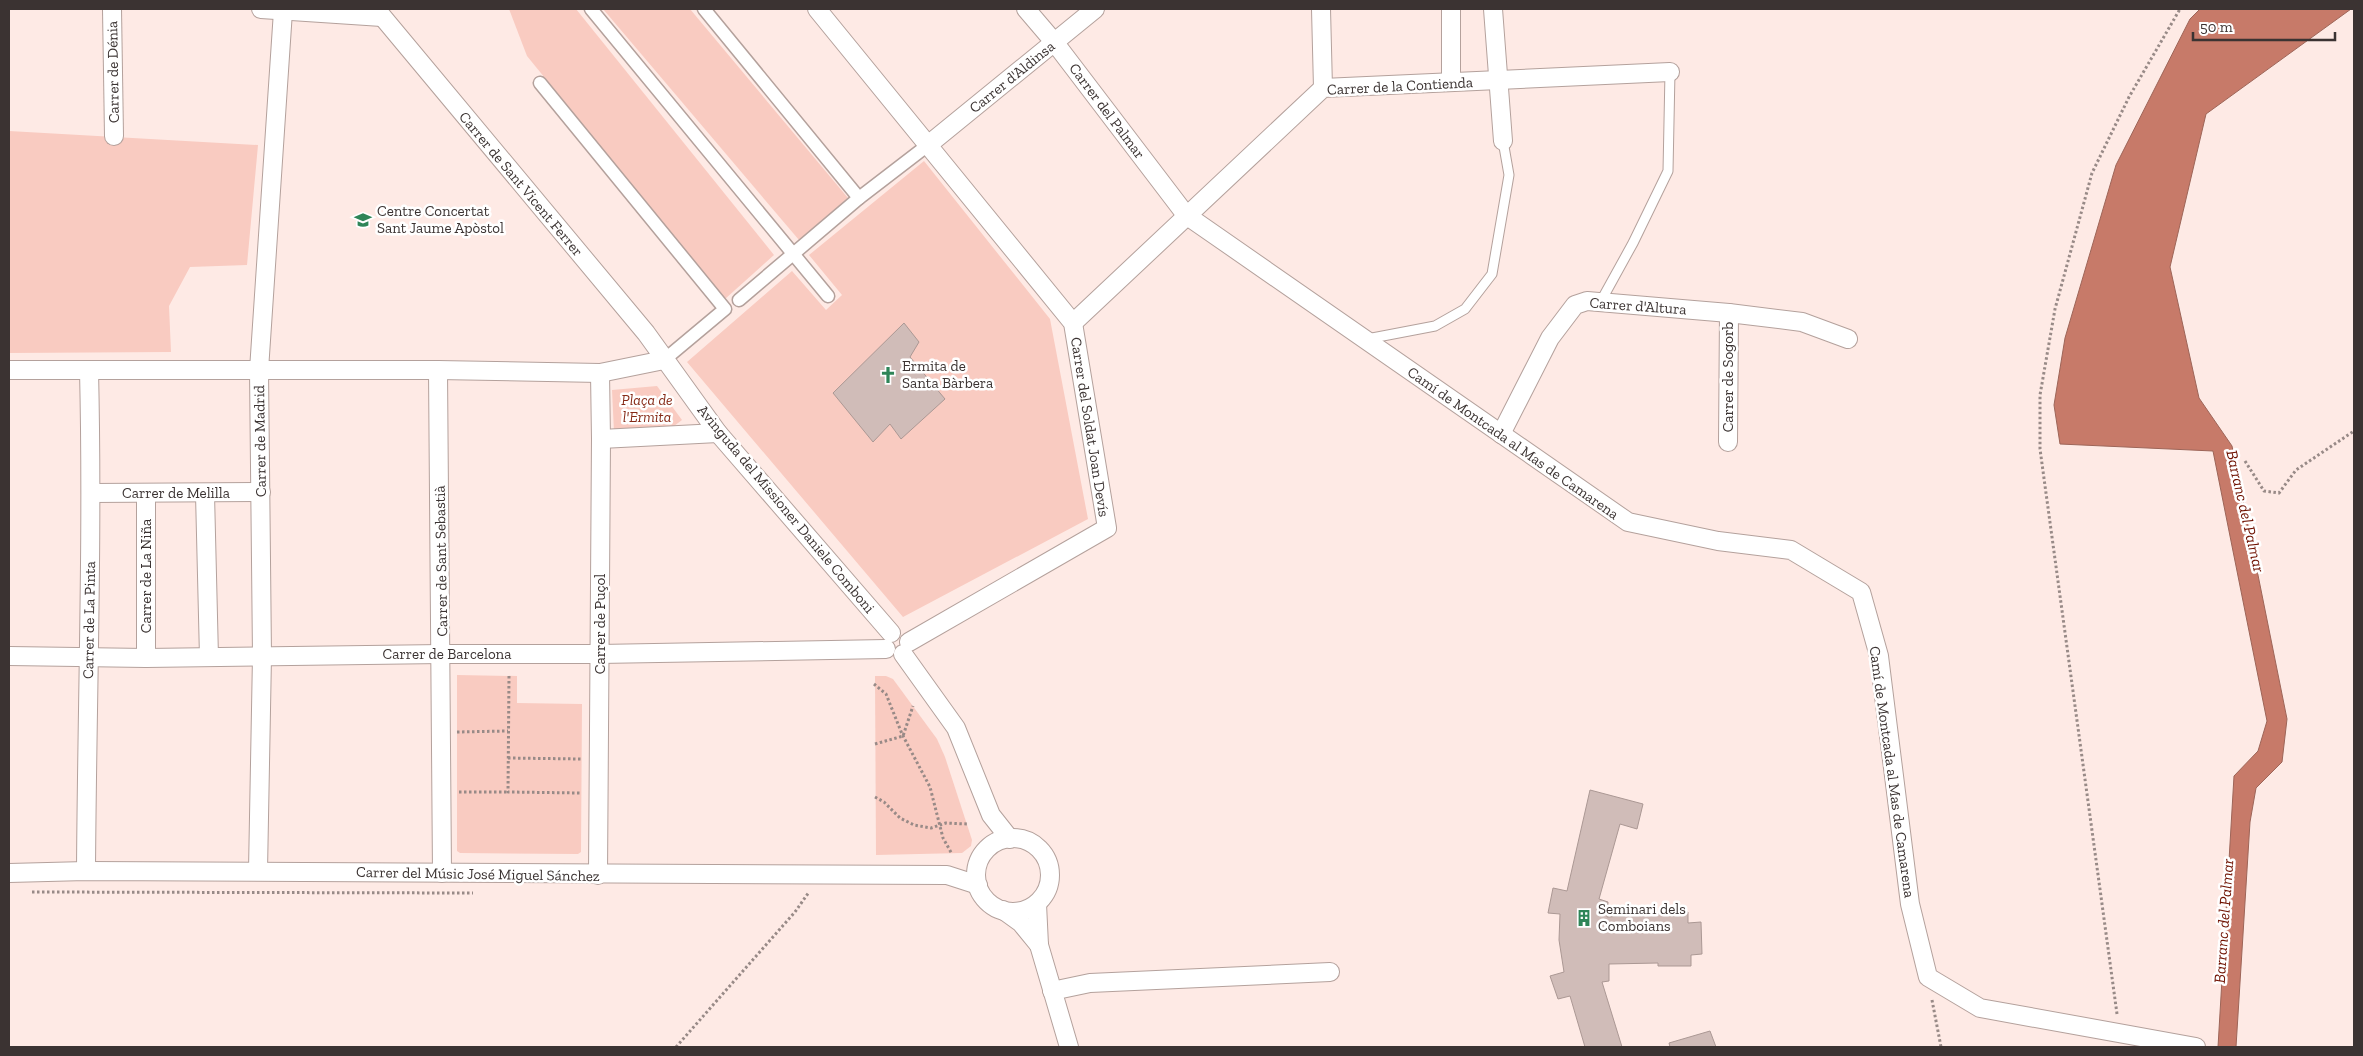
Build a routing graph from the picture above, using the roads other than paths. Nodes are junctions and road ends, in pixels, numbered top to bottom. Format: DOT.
graph roads {
  1 [pos="112,9"];
  2 [pos="261,9"];
  3 [pos="592,9"];
  4 [pos="704,9"];
  5 [pos="817,9"];
  6 [pos="1026,9"];
  7 [pos="1095,9"];
  8 [pos="1321,9"];
  9 [pos="1451,9"];
  10 [pos="1493,9"];
  11 [pos="283,10"];
  12 [pos="379,13"];
  13 [pos="1055,43"];
  14 [pos="1670,72"];
  15 [pos="1498,80"];
  16 [pos="1451,82"];
  17 [pos="540,83"];
  18 [pos="1322,88"];
  19 [pos="114,136"];
  20 [pos="1504,141"];
  21 [pos="928,145"];
  22 [pos="859,198"];
  23 [pos="1186,215"];
  24 [pos="794,255"];
  25 [pos="828,296"];
  26 [pos="739,300"];
  27 [pos="1601,301"];
  28 [pos="1729,313"];
  29 [pos="1073,324"];
  30 [pos="1848,339"];
  31 [pos="1364,340"];
  32 [pos="664,360"];
  33 [pos="9,370"];
  34 [pos="89,370"];
  35 [pos="259,370"];
  36 [pos="438,370"];
  37 [pos="600,374"];
  38 [pos="718,433"];
  39 [pos="1501,434"];
  40 [pos="601,439"];
  41 [pos="1728,442"];
  42 [pos="261,492"];
  43 [pos="92,493"];
  44 [pos="146,494"];
  45 [pos="206,494"];
  46 [pos="889,641"];
  47 [pos="906,648"];
  48 [pos="442,654"];
  49 [pos="599,654"];
  50 [pos="9,656"];
  51 [pos="262,656"];
  52 [pos="209,657"];
  53 [pos="88,658"];
  54 [pos="146,658"];
  55 [pos="991,815"];
  56 [pos="1010,838"];
  57 [pos="990,847"];
  58 [pos="978,864"];
  59 [pos="86,871"];
  60 [pos="258,871"];
  61 [pos="9,873"];
  62 [pos="442,873"];
  63 [pos="598,875"];
  64 [pos="947,876"];
  65 [pos="978,885"];
  66 [pos="1037,904"];
  67 [pos="1003,910"];
  68 [pos="1039,946"];
  69 [pos="1330,972"];
  70 [pos="1052,991"];
  71 [pos="1069,1047"];
  72 [pos="2196,1047"];
  1 -- 19 [label="street, Carrer de Dénia"];
  2 -- 11 [label="street"];
  3 -- 24 [label="street"];
  4 -- 22 [label="street"];
  5 -- 21 [label="street, Carrer del Soldat Joan Devís"];
  6 -- 13 [label="street, Carrer del Palmar"];
  7 -- 13 [label="street, Carrer d'Aldinsa"];
  8 -- 18 [label="street"];
  9 -- 16 [label="street"];
  10 -- 15 [label="street"];
  11 -- 12 [label="street"];
  11 -- 35 [label="street, Carrer de Madrid"];
  12 -- 32 [label="street, Carrer de Sant Vicent Ferrer"];
  13 -- 21 [label="street, Carrer d'Aldinsa"];
  13 -- 23 [label="street, Carrer del Palmar"];
  14 -- 15 [label="street, Carrer de la Contienda"];
  14 -- 27 [label="lane"];
  15 -- 16 [label="street, Carrer de la Contienda"];
  15 -- 20 [label="street"];
  16 -- 18 [label="street, Carrer de la Contienda"];
  17 -- 32 [label="street"];
  18 -- 23 [label="street, Carrer de la Contienda"];
  20 -- 31 [label="lane"];
  21 -- 22 [label="street"];
  21 -- 29 [label="street, Carrer del Soldat Joan Devís"];
  22 -- 24 [label="street"];
  23 -- 29 [label="street, Carrer de la Contienda"];
  23 -- 31 [label="street, Camí de Montcada al Mas de Camarena"];
  24 -- 25 [label="street"];
  24 -- 26 [label="street"];
  27 -- 28 [label="street, Carrer d'Altura"];
  27 -- 39 [label="street, Carrer d'Altura"];
  28 -- 30 [label="street, Carrer d'Altura"];
  28 -- 41 [label="street, Carrer de Sogorb"];
  29 -- 47 [label="street, Carrer del Soldat Joan Devís"];
  31 -- 39 [label="street, Camí de Montcada al Mas de Camarena"];
  32 -- 37 [label="street"];
  32 -- 38 [label="street, Avinguda del Missioner Daniele Comboni"];
  33 -- 34 [label="street"];
  34 -- 35 [label="street"];
  34 -- 43 [label="street, Carrer de La Pinta"];
  35 -- 36 [label="street"];
  35 -- 42 [label="street, Carrer de Madrid"];
  36 -- 37 [label="street"];
  36 -- 48 [label="street, Carrer de Sant Sebastià"];
  37 -- 40 [label="street, Carrer de Puçol"];
  38 -- 40 [label="street"];
  38 -- 46 [label="street, Avinguda del Missioner Daniele Comboni"];
  39 -- 72 [label="street, Camí de Montcada al Mas de Camarena"];
  40 -- 49 [label="street, Carrer de Puçol"];
  42 -- 45 [label="street, Carrer de Melilla"];
  42 -- 51 [label="street, Carrer de Madrid"];
  43 -- 44 [label="street, Carrer de Melilla"];
  43 -- 53 [label="street, Carrer de La Pinta"];
  44 -- 45 [label="street, Carrer de Melilla"];
  44 -- 54 [label="street, Carrer de La Niña"];
  45 -- 52 [label="street"];
  46 -- 47 [label="street"];
  46 -- 49 [label="street, Carrer de Barcelona"];
  47 -- 55 [label="street"];
  48 -- 49 [label="street, Carrer de Barcelona"];
  48 -- 51 [label="street, Carrer de Barcelona"];
  48 -- 62 [label="street, Carrer de Sant Sebastià"];
  49 -- 63 [label="street, Carrer de Puçol"];
  50 -- 53 [label="street, Carrer de Barcelona"];
  51 -- 52 [label="street, Carrer de Barcelona"];
  51 -- 60 [label="street, Carrer de Madrid"];
  52 -- 54 [label="street, Carrer de Barcelona"];
  53 -- 54 [label="street, Carrer de Barcelona"];
  53 -- 59 [label="street, Carrer de La Pinta"];
  55 -- 56 [label="street"];
  55 -- 57 [label="street"];
  56 -- 57 [label="street"];
  56 -- 66 [label="street"];
  57 -- 58 [label="street"];
  58 -- 64 [label="street, Carrer del Músic José Miguel Sánchez"];
  58 -- 65 [label="street"];
  59 -- 60 [label="street, Carrer del Músic José Miguel Sánchez"];
  59 -- 61 [label="street, Carrer del Músic José Miguel Sánchez"];
  60 -- 62 [label="street, Carrer del Músic José Miguel Sánchez"];
  62 -- 63 [label="street, Carrer del Músic José Miguel Sánchez"];
  63 -- 64 [label="street, Carrer del Músic José Miguel Sánchez"];
  64 -- 65 [label="street, Carrer del Músic José Miguel Sánchez"];
  65 -- 67 [label="street"];
  66 -- 67 [label="street"];
  66 -- 68 [label="street"];
  67 -- 68 [label="street"];
  68 -- 70 [label="street"];
  69 -- 70 [label="street"];
  70 -- 71 [label="street"];
}
